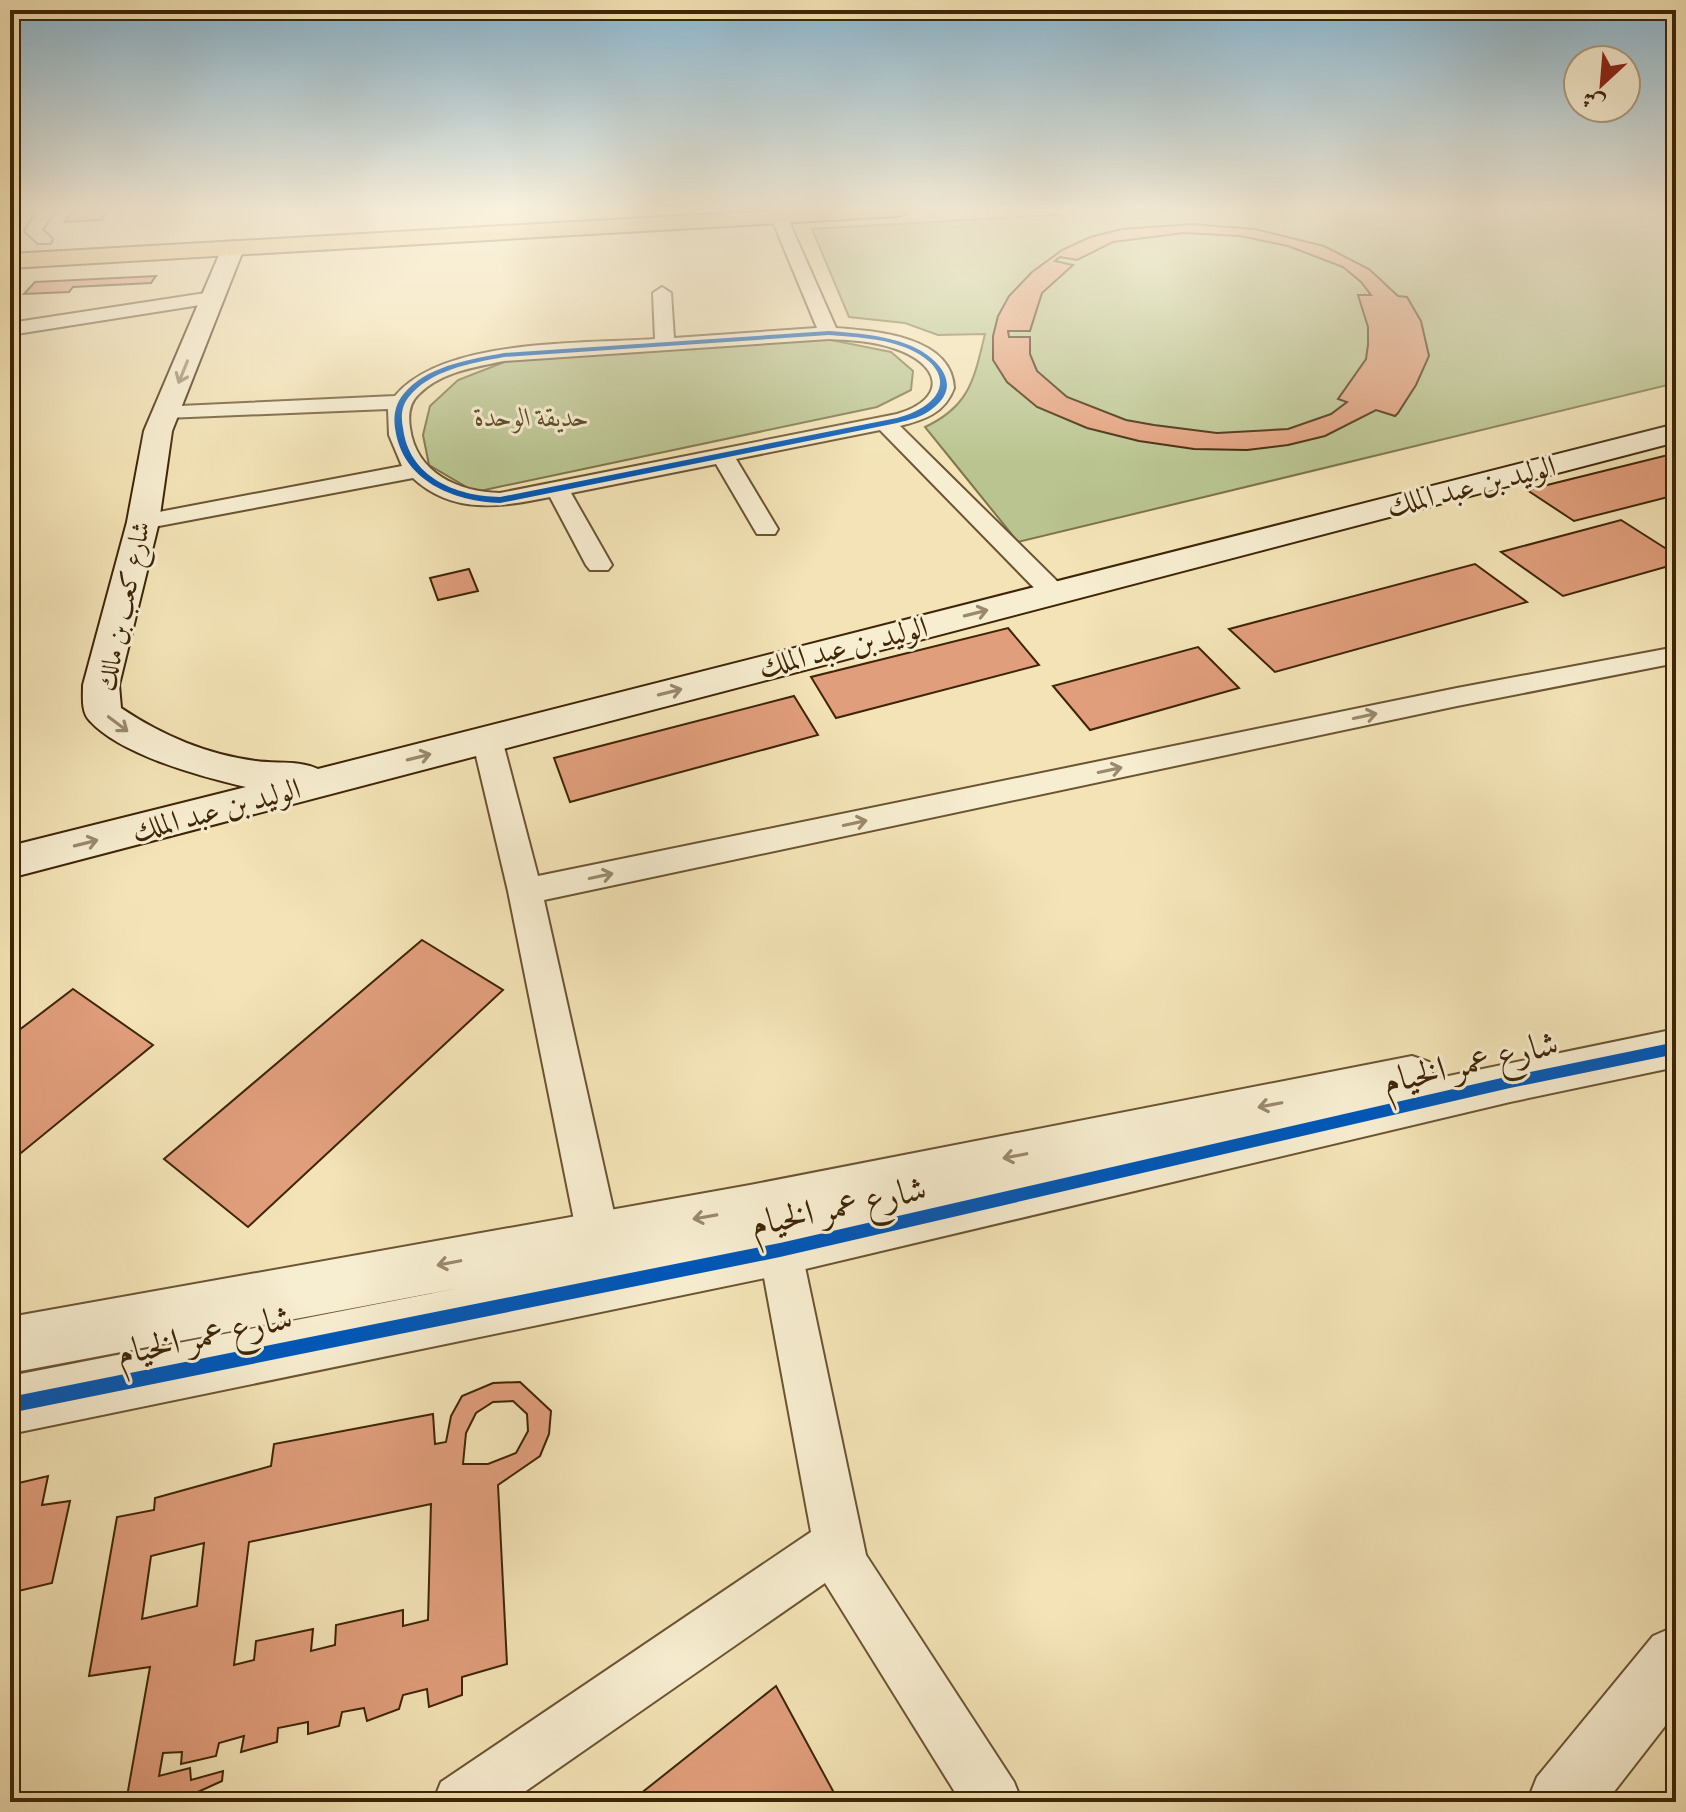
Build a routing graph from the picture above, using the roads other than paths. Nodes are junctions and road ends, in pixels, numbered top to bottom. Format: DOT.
graph roads {
  1 [pos="214,295"];
  2 [pos="662,295"];
  3 [pos="812,295"];
  4 [pos="212,298"];
  5 [pos="10,329"];
  6 [pos="829,333"];
  7 [pos="665,344"];
  8 [pos="401,402"];
  9 [pos="166,412"];
  10 [pos="885,423"];
  11 [pos="1676,433"];
  12 [pos="723,456"];
  13 [pos="416,470"];
  14 [pos="558,490"];
  15 [pos="143,522"];
  16 [pos="766,529"];
  17 [pos="599,565"];
  18 [pos="1054,593"];
  19 [pos="1676,655"];
  20 [pos="487,739"];
  21 [pos="357,773"];
  22 [pos="10,862"];
  23 [pos="525,891"];
  24 [pos="1676,1023"];
  25 [pos="1676,1048"];
  26 [pos="776,1227"];
  27 [pos="599,1260"];
  28 [pos="10,1345"];
  29 [pos="10,1405"];
  30 [pos="837,1544"];
  31 [pos="1676,1659"];
  32 [pos="461,1802"];
  33 [pos="994,1802"];
  34 [pos="1562,1802"];
  1 -- 4 [label="main road, شارع كعب بن مالك"];
  2 -- 7 [label="street"];
  3 -- 6 [label="street"];
  4 -- 5 [label="street"];
  4 -- 9 [label="main road, شارع كعب بن مالك, one-way"];
  6 -- 7 [label="street"];
  6 -- 10 [label="street"];
  7 -- 8 [label="street"];
  8 -- 9 [label="street"];
  8 -- 13 [label="street"];
  9 -- 15 [label="main road, شارع كعب بن مالك"];
  10 -- 12 [label="street"];
  10 -- 18 [label="street"];
  11 -- 18 [label="main road, الوليد بن عبد الملك"];
  12 -- 14 [label="street"];
  12 -- 16 [label="street"];
  13 -- 14 [label="street"];
  13 -- 15 [label="street"];
  14 -- 17 [label="street"];
  15 -- 21 [label="main road, شارع كعب بن مالك, one-way"];
  20 -- 18 [label="main road, الوليد بن عبد الملك, one-way"];
  23 -- 19 [label="street, one-way"];
  21 -- 20 [label="main road, الوليد بن عبد الملك, one-way"];
  20 -- 23 [label="street"];
  22 -- 21 [label="main road, الوليد بن عبد الملك, one-way"];
  23 -- 27 [label="street"];
  24 -- 26 [label="street, شارع عمر الخيام, one-way"];
  25 -- 26 [label="street, شارع عمر الخيام"];
  26 -- 27 [label="street, شارع عمر الخيام"];
  26 -- 30 [label="street"];
  27 -- 28 [label="street, شارع عمر الخيام, one-way"];
  27 -- 29 [label="street, شارع عمر الخيام"];
  30 -- 32 [label="street"];
  30 -- 33 [label="street"];
  31 -- 34 [label="street"];
}
